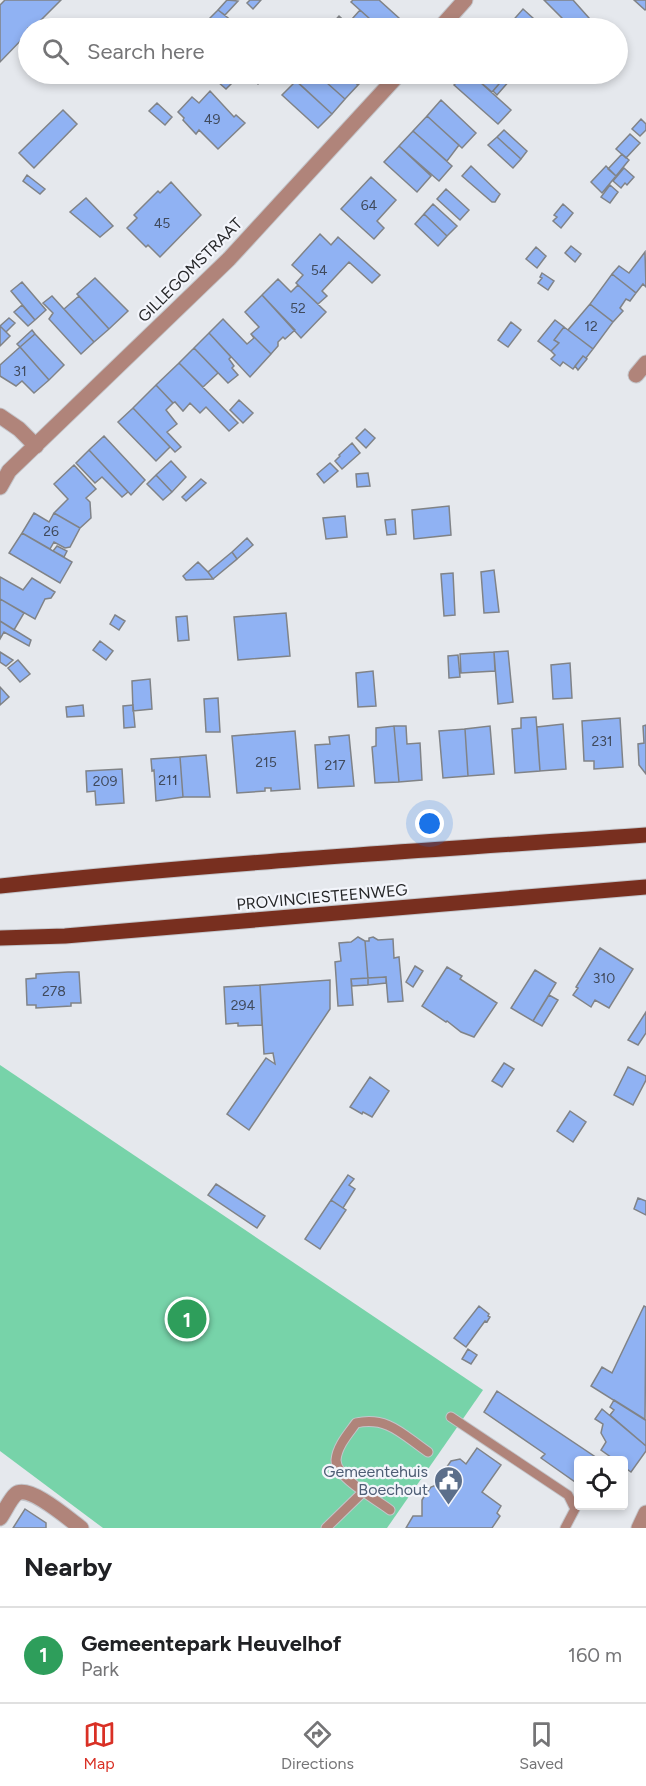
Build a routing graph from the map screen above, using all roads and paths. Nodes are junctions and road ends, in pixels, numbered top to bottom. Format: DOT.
graph roads {
  1 [pos="465,0"];
  2 [pos="449,18"];
  3 [pos="390,84"];
  4 [pos="0,416"];
  5 [pos="36,446"];
  6 [pos="0,487"];
  7 [pos="646,835"];
  8 [pos="0,886"];
  9 [pos="646,887"];
  10 [pos="0,938"];
  11 [pos="451,1417"];
  12 [pos="428,1452"];
  13 [pos="364,1491"];
  14 [pos="390,1510"];
  15 [pos="646,1513"];
  16 [pos="0,1518"];
  17 [pos="81,1528"];
  18 [pos="326,1528"];
  19 [pos="565,1528"];
  20 [pos="639,1528"];
  1 -- 2 [label="street"];
  3 -- 5 [label="street, GILLEGOMSTRAAT"];
  4 -- 5 [label="street"];
  5 -- 6 [label="street, GILLEGOMSTRAAT"];
  7 -- 8 [label="main road"];
  9 -- 10 [label="main road, PROVINCIESTEENWEG"];
  11 -- 19 [label="lane"];
  12 -- 13 [label="lane"];
  13 -- 14 [label="lane"];
  13 -- 18 [label="lane"];
  15 -- 20 [label="street"];
  16 -- 17 [label="street"];
}
